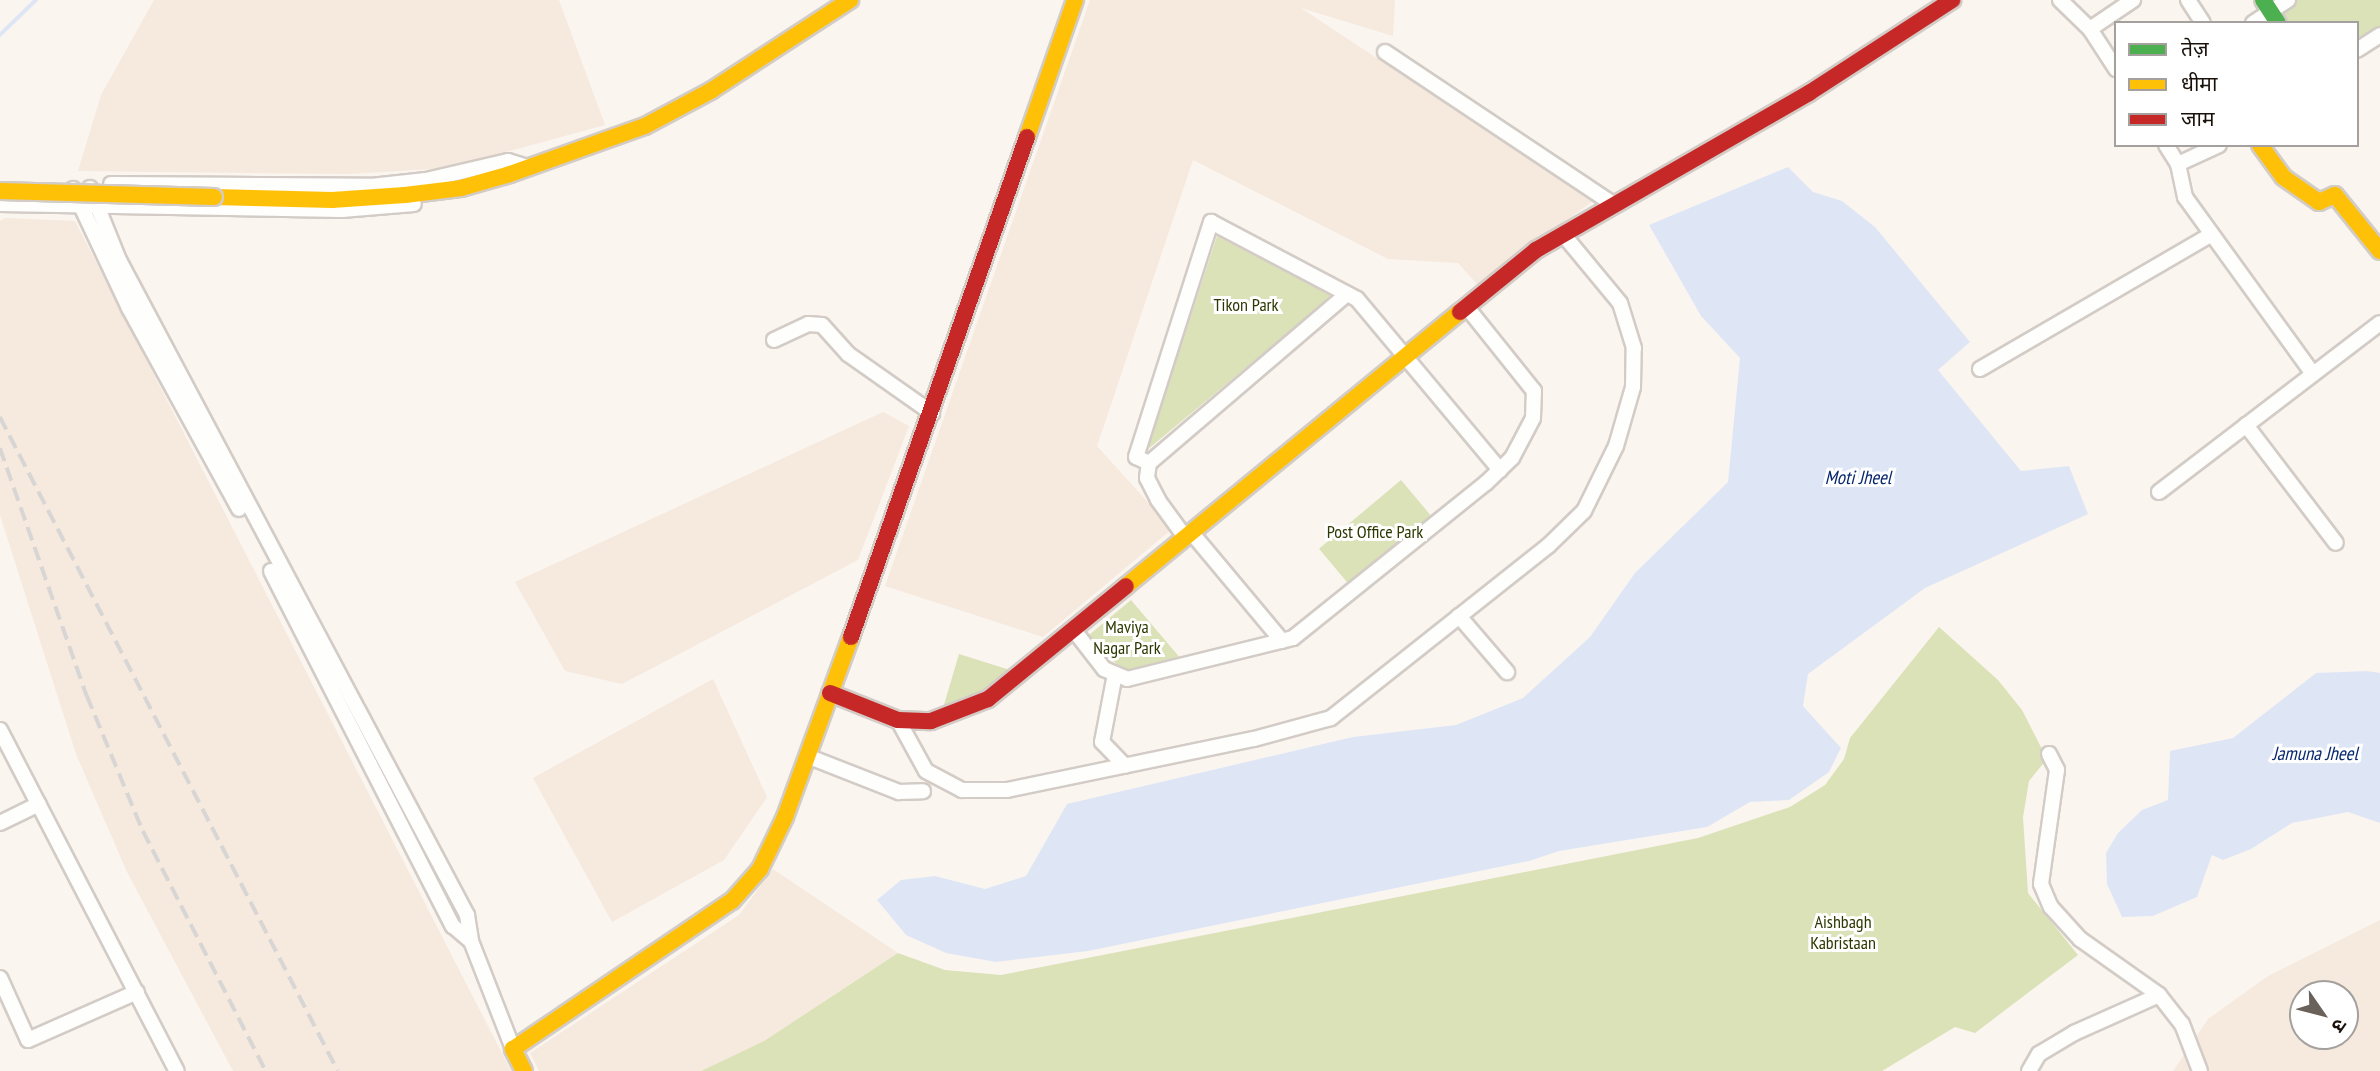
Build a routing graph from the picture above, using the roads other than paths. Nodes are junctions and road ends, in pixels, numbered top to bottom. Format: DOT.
graph roads {
  1 [pos="850,0"];
  2 [pos="1075,0"];
  3 [pos="1952,0"];
  4 [pos="2060,0"];
  5 [pos="2133,0"];
  6 [pos="2188,0"];
  7 [pos="2288,0"];
  8 [pos="2270,11"];
  9 [pos="2202,21"];
  10 [pos="2090,29"];
  11 [pos="2380,34"];
  12 [pos="2359,49"];
  13 [pos="1385,52"];
  14 [pos="2114,66"];
  15 [pos="2167,147"];
  16 [pos="2214,147"];
  17 [pos="2261,147"];
  18 [pos="2178,164"];
  19 [pos="530,167"];
  20 [pos="71,183"];
  21 [pos="88,184"];
  22 [pos="0,185"];
  23 [pos="0,191"];
  24 [pos="0,204"];
  25 [pos="1613,204"];
  26 [pos="81,206"];
  27 [pos="97,206"];
  28 [pos="1563,233"];
  29 [pos="2212,234"];
  30 [pos="2380,250"];
  31 [pos="1347,294"];
  32 [pos="1466,306"];
  33 [pos="2380,323"];
  34 [pos="774,340"];
  35 [pos="1406,356"];
  36 [pos="1980,369"];
  37 [pos="2313,374"];
  38 [pos="932,413"];
  39 [pos="2246,425"];
  40 [pos="1149,463"];
  41 [pos="1500,470"];
  42 [pos="2159,492"];
  43 [pos="1188,535"];
  44 [pos="2336,543"];
  45 [pos="1460,616"];
  46 [pos="1073,629"];
  47 [pos="1282,641"];
  48 [pos="1507,672"];
  49 [pos="1115,674"];
  50 [pos="830,693"];
  51 [pos="898,720"];
  52 [pos="0,730"];
  53 [pos="2049,754"];
  54 [pos="807,756"];
  55 [pos="1125,766"];
  56 [pos="923,791"];
  57 [pos="39,804"];
  58 [pos="0,823"];
  59 [pos="471,941"];
  60 [pos="0,978"];
  61 [pos="137,992"];
  62 [pos="2159,995"];
  63 [pos="513,1049"];
  64 [pos="177,1071"];
  65 [pos="524,1071"];
  66 [pos="2029,1071"];
  67 [pos="2200,1071"];
  1 -- 19 [label="street"];
  2 -- 38 [label="street"];
  3 -- 25 [label="street"];
  4 -- 10 [label="street"];
  5 -- 10 [label="street"];
  6 -- 9 [label="street"];
  7 -- 8 [label="street"];
  10 -- 14 [label="street"];
  11 -- 12 [label="street"];
  13 -- 25 [label="street"];
  15 -- 18 [label="street"];
  16 -- 18 [label="street"];
  17 -- 30 [label="street"];
  18 -- 29 [label="street"];
  19 -- 21 [label="street"];
  19 -- 23 [label="street, bridge"];
  19 -- 27 [label="street"];
  20 -- 21 [label="street"];
  20 -- 22 [label="street"];
  20 -- 26 [label="street"];
  21 -- 27 [label="street"];
  24 -- 26 [label="street"];
  25 -- 28 [label="street"];
  26 -- 27 [label="street"];
  26 -- 59 [label="street"];
  27 -- 59 [label="street"];
  28 -- 32 [label="street"];
  28 -- 45 [label="street"];
  29 -- 36 [label="street"];
  29 -- 37 [label="street"];
  31 -- 35 [label="street"];
  31 -- 40 [label="street"];
  31 -- 40 [label="street"];
  32 -- 35 [label="street"];
  32 -- 41 [label="street"];
  33 -- 37 [label="street"];
  34 -- 38 [label="street"];
  35 -- 41 [label="street"];
  35 -- 43 [label="street"];
  37 -- 39 [label="street"];
  38 -- 50 [label="street"];
  39 -- 42 [label="street"];
  39 -- 44 [label="street"];
  40 -- 43 [label="street"];
  41 -- 47 [label="street"];
  43 -- 46 [label="street"];
  43 -- 47 [label="street"];
  45 -- 48 [label="street"];
  45 -- 55 [label="street"];
  46 -- 49 [label="street"];
  46 -- 51 [label="street"];
  47 -- 49 [label="street"];
  49 -- 55 [label="street"];
  50 -- 51 [label="street"];
  50 -- 54 [label="street"];
  51 -- 55 [label="street"];
  52 -- 57 [label="street"];
  53 -- 62 [label="street"];
  54 -- 56 [label="street"];
  54 -- 63 [label="street"];
  57 -- 58 [label="street"];
  57 -- 61 [label="street"];
  59 -- 63 [label="street"];
  60 -- 61 [label="street"];
  61 -- 64 [label="street"];
  62 -- 66 [label="street"];
  62 -- 67 [label="street"];
  63 -- 65 [label="street"];
}
